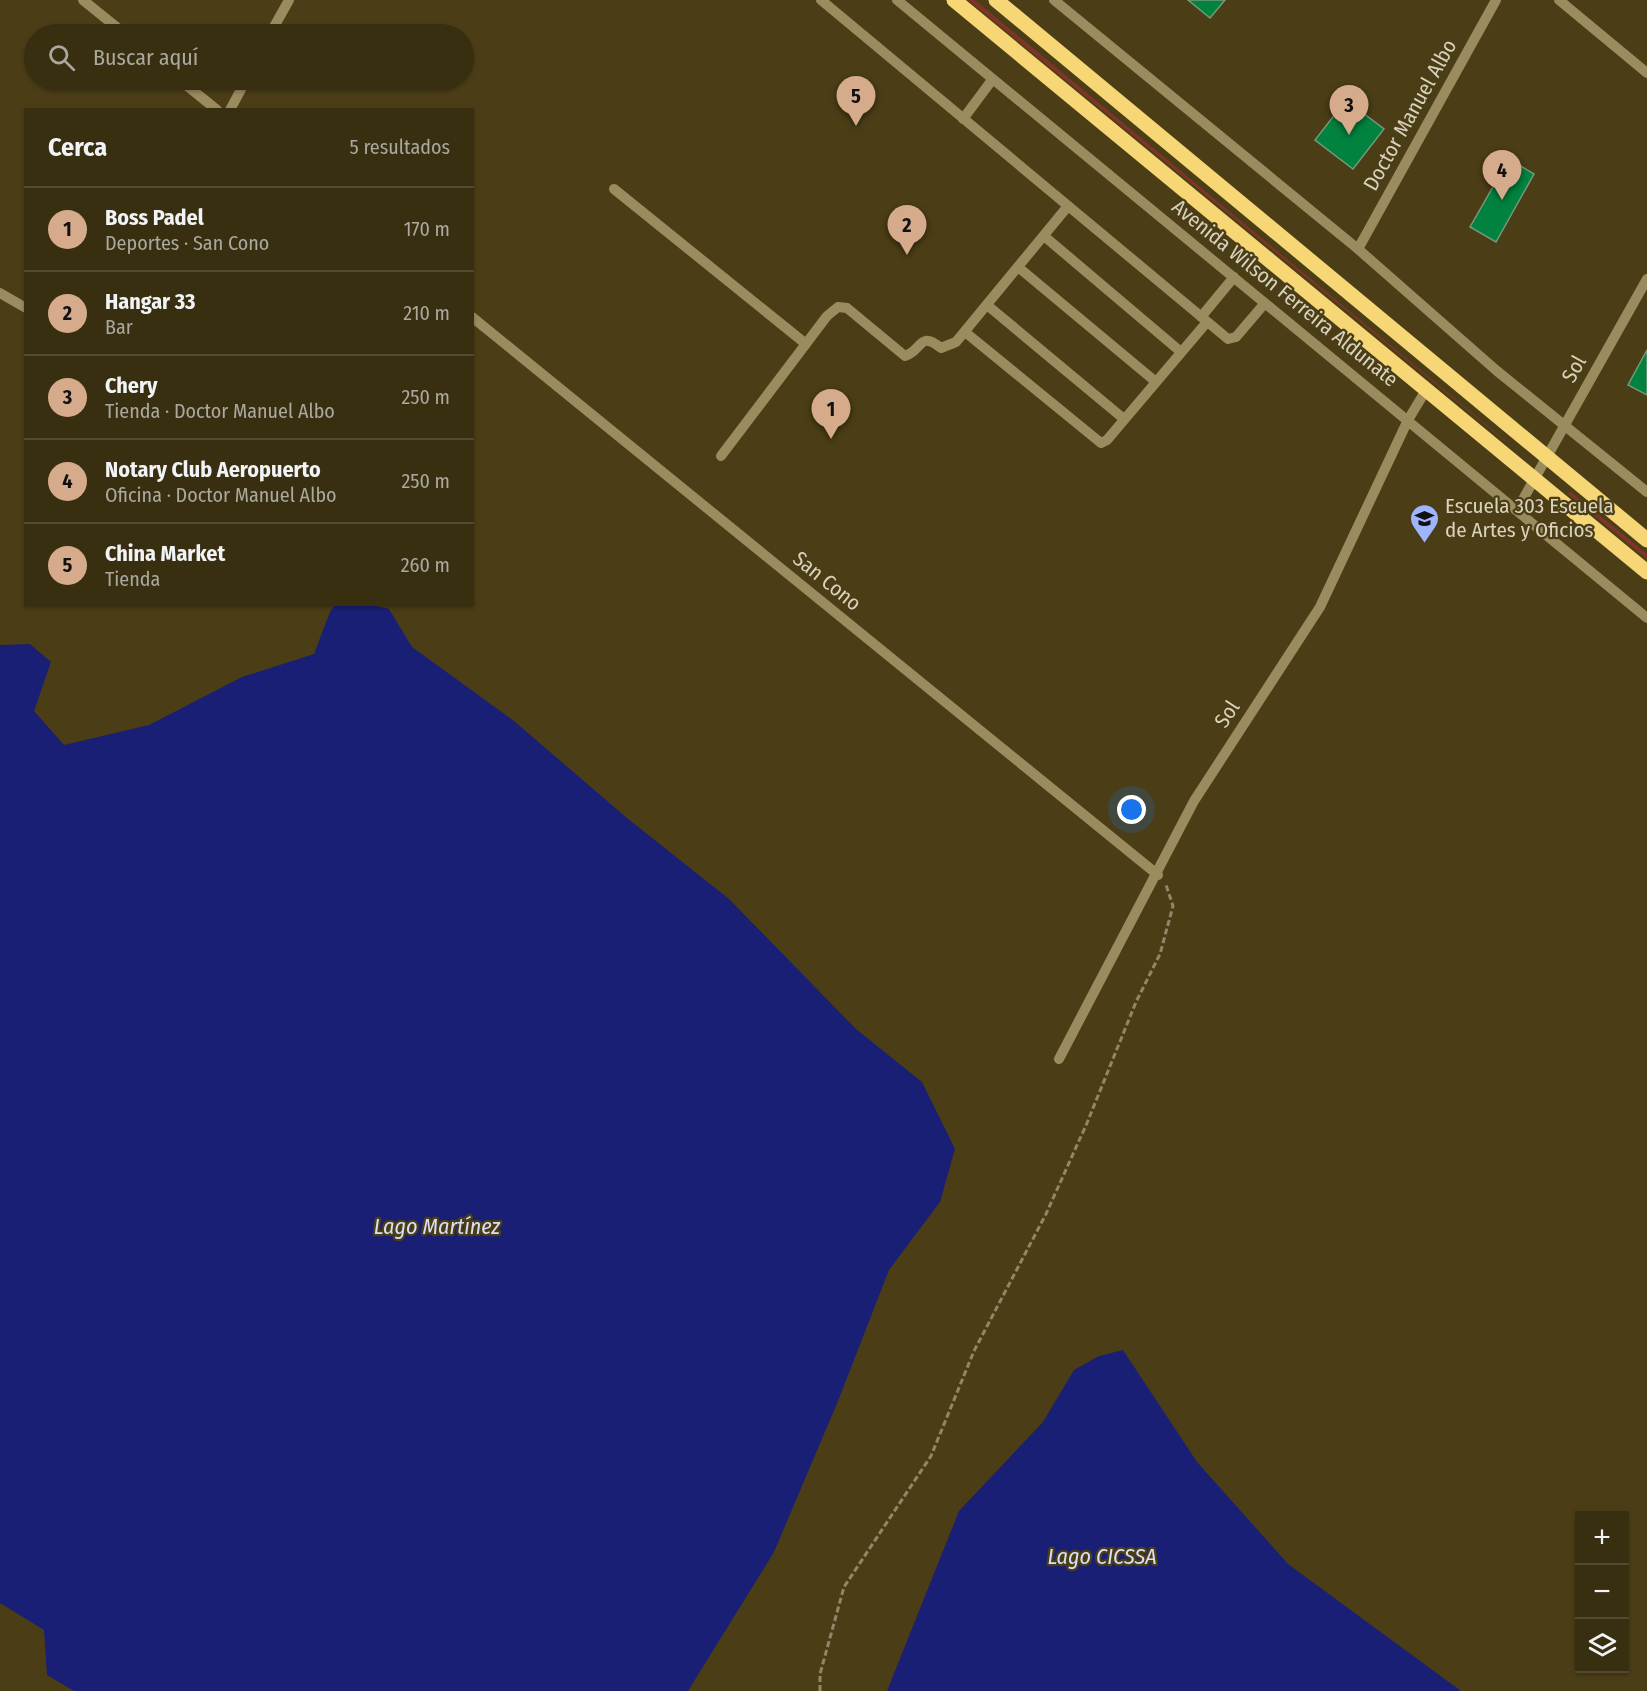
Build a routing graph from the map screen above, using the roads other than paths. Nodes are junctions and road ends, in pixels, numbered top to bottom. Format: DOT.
graph roads {
  1 [pos="83,0"];
  2 [pos="289,0"];
  3 [pos="821,0"];
  4 [pos="897,0"];
  5 [pos="954,0"];
  6 [pos="996,0"];
  7 [pos="1054,0"];
  8 [pos="1496,0"];
  9 [pos="1559,0"];
  10 [pos="113,24"];
  11 [pos="276,24"];
  12 [pos="1647,73"];
  13 [pos="992,80"];
  14 [pos="192,90"];
  15 [pos="241,90"];
  16 [pos="215,108"];
  17 [pos="231,108"];
  18 [pos="963,119"];
  19 [pos="614,189"];
  20 [pos="1068,206"];
  21 [pos="1044,236"];
  22 [pos="1358,249"];
  23 [pos="1018,267"];
  24 [pos="1234,277"];
  25 [pos="1647,279"];
  26 [pos="0,293"];
  27 [pos="1265,303"];
  28 [pos="987,305"];
  29 [pos="24,307"];
  30 [pos="474,319"];
  31 [pos="1204,319"];
  32 [pos="964,332"];
  33 [pos="806,344"];
  34 [pos="1181,352"];
  35 [pos="1156,382"];
  36 [pos="1426,390"];
  37 [pos="1124,419"];
  38 [pos="1408,420"];
  39 [pos="1565,425"];
  40 [pos="721,456"];
  41 [pos="1546,457"];
  42 [pos="1534,479"];
  43 [pos="1647,492"];
  44 [pos="1517,510"];
  45 [pos="1647,540"];
  46 [pos="1647,572"];
  47 [pos="1647,618"];
  48 [pos="1158,875"];
  49 [pos="1059,1059"];
  1 -- 10 [label="street"];
  2 -- 11 [label="street"];
  3 -- 18 [label="street"];
  4 -- 13 [label="street, Avenida Wilson Ferreira Aldunate"];
  5 -- 36 [label="main road, Avenida Wilson Ferreira Aldunate"];
  6 -- 41 [label="main road, Avenida Wilson Ferreira Aldunate"];
  7 -- 22 [label="street"];
  8 -- 22 [label="street, Doctor Manuel Albo"];
  9 -- 12 [label="street"];
  13 -- 18 [label="street"];
  13 -- 24 [label="street, Avenida Wilson Ferreira Aldunate"];
  14 -- 16 [label="street"];
  15 -- 17 [label="street"];
  18 -- 20 [label="street"];
  19 -- 33 [label="street"];
  20 -- 21 [label="street"];
  20 -- 31 [label="street"];
  21 -- 23 [label="street"];
  21 -- 34 [label="street"];
  22 -- 39 [label="street"];
  23 -- 28 [label="street"];
  23 -- 35 [label="street"];
  24 -- 27 [label="street, Avenida Wilson Ferreira Aldunate"];
  24 -- 31 [label="street"];
  25 -- 39 [label="street, Sol"];
  26 -- 29 [label="street"];
  27 -- 31 [label="street"];
  27 -- 38 [label="street, Avenida Wilson Ferreira Aldunate"];
  28 -- 32 [label="street"];
  28 -- 37 [label="street"];
  30 -- 48 [label="street, San Cono"];
  31 -- 34 [label="street"];
  32 -- 33 [label="street"];
  32 -- 37 [label="street"];
  33 -- 40 [label="street"];
  34 -- 35 [label="street"];
  35 -- 37 [label="street"];
  36 -- 38 [label="street, Sol"];
  36 -- 42 [label="main road, Avenida Wilson Ferreira Aldunate"];
  38 -- 44 [label="street, Avenida Wilson Ferreira Aldunate"];
  38 -- 48 [label="street, Sol"];
  39 -- 41 [label="street, Sol"];
  39 -- 43 [label="street"];
  41 -- 42 [label="street, Sol"];
  41 -- 45 [label="main road, Avenida Wilson Ferreira Aldunate"];
  42 -- 44 [label="street, Sol"];
  42 -- 46 [label="main road, Avenida Wilson Ferreira Aldunate"];
  44 -- 47 [label="street, Avenida Wilson Ferreira Aldunate"];
  48 -- 49 [label="street, Sol"];
}
